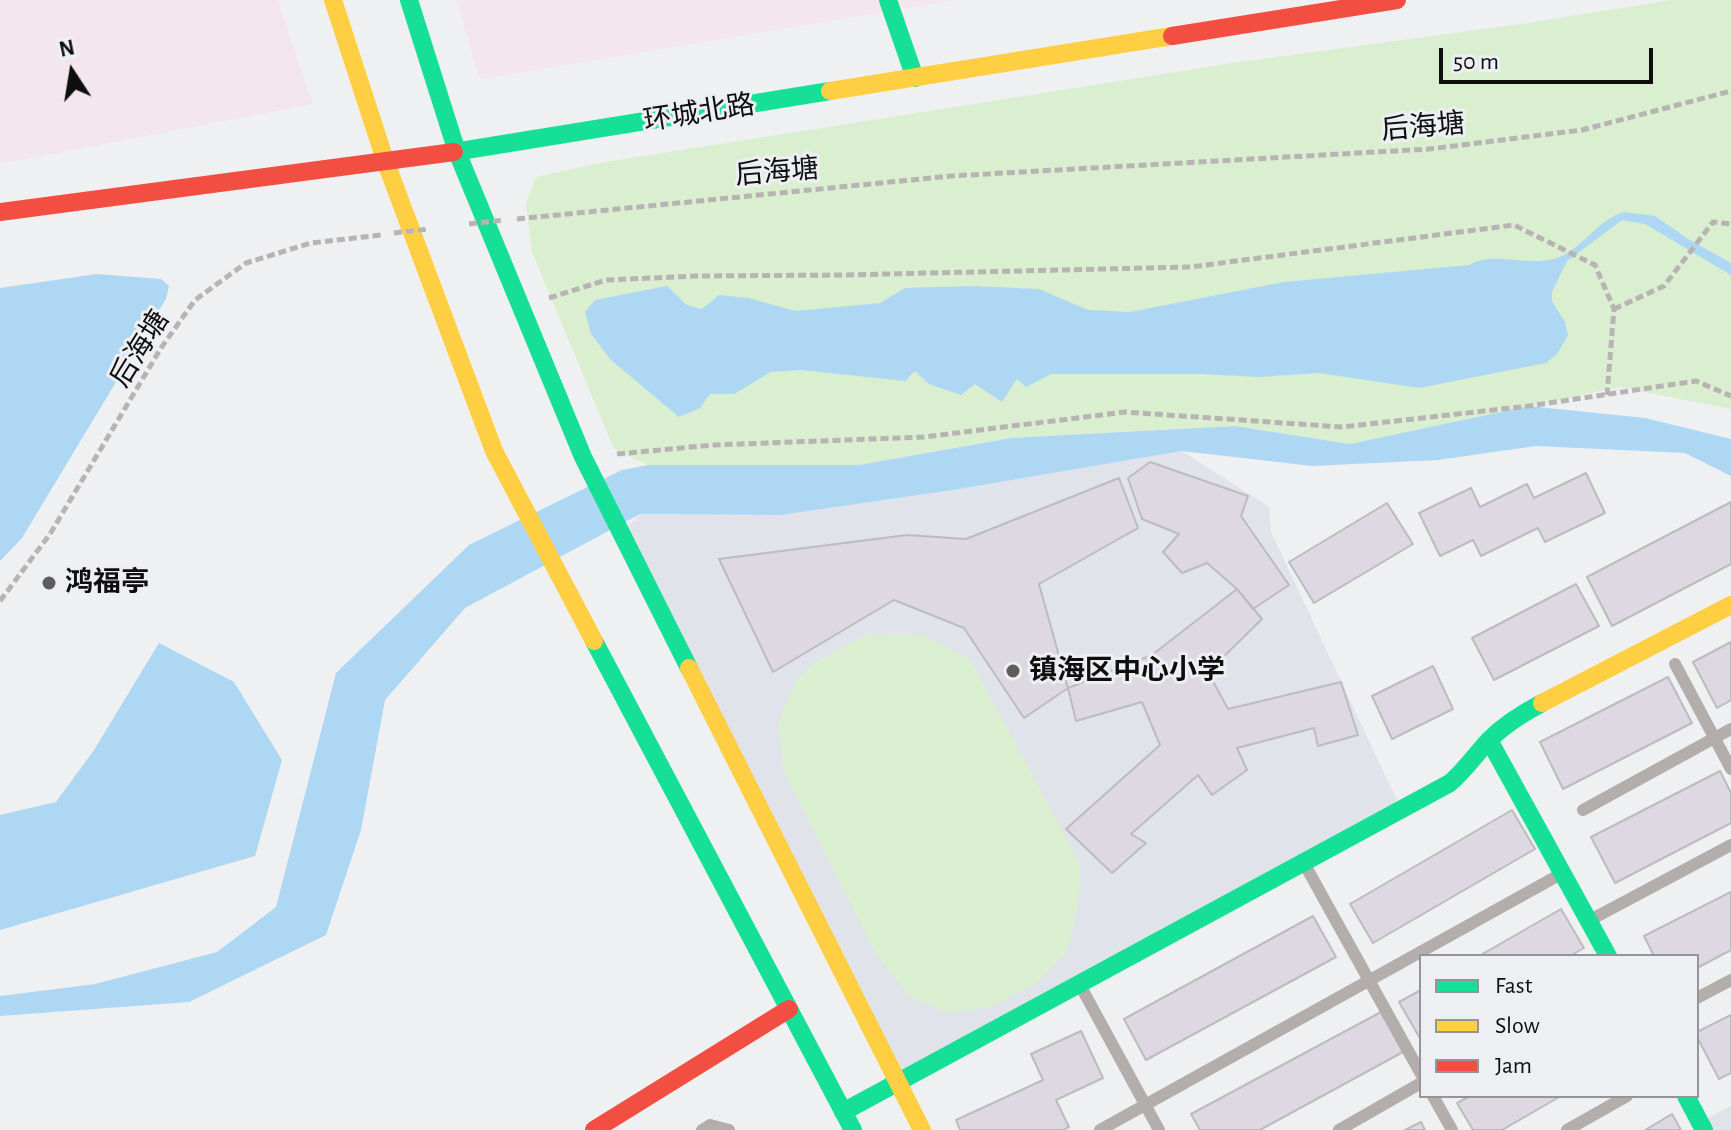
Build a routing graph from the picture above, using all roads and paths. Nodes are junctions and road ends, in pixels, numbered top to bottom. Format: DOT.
graph roads {
  1 [pos="333,0"];
  2 [pos="409,0"];
  3 [pos="888,0"];
  4 [pos="1397,0"];
  5 [pos="915,78"];
  6 [pos="1731,91"];
  7 [pos="457,152"];
  8 [pos="386,163"];
  9 [pos="0,212"];
  10 [pos="1731,224"];
  11 [pos="459,225"];
  12 [pos="439,228"];
  13 [pos="521,307"];
  14 [pos="1614,309"];
  15 [pos="1607,395"];
  16 [pos="1731,396"];
  17 [pos="583,457"];
  18 [pos="0,601"];
  19 [pos="1731,605"];
  20 [pos="1675,664"];
  21 [pos="1731,729"];
  22 [pos="1715,738"];
  23 [pos="1489,740"];
  24 [pos="1731,769"];
  25 [pos="1583,810"];
  26 [pos="1731,845"];
  27 [pos="1304,862"];
  28 [pos="1563,873"];
  29 [pos="1589,921"];
  30 [pos="1607,954"];
  31 [pos="1369,980"];
  32 [pos="1731,980"];
  33 [pos="1080,984"];
  34 [pos="1699,997"];
  35 [pos="789,1009"];
  36 [pos="1419,1070"];
  37 [pos="897,1083"];
  38 [pos="1419,1084"];
  39 [pos="1434,1098"];
  40 [pos="1623,1098"];
  41 [pos="1687,1098"];
  42 [pos="1145,1105"];
  43 [pos="843,1112"];
  44 [pos="594,1130"];
  45 [pos="702,1130"];
  46 [pos="729,1130"];
  47 [pos="853,1130"];
  48 [pos="922,1130"];
  49 [pos="1100,1130"];
  50 [pos="1159,1130"];
  51 [pos="1339,1130"];
  52 [pos="1452,1130"];
  53 [pos="1567,1130"];
  54 [pos="1704,1130"];
  1 -- 8 [label="street"];
  2 -- 7 [label="street"];
  3 -- 5 [label="street"];
  4 -- 5 [label="street, 环城北路"];
  5 -- 7 [label="street, 环城北路"];
  6 -- 11 [label="path, 后海塘, bridge"];
  7 -- 8 [label="street, 环城北路"];
  7 -- 13 [label="street"];
  8 -- 9 [label="street, 环城北路"];
  8 -- 35 [label="street"];
  10 -- 14 [label="path"];
  12 -- 18 [label="path, 后海塘, bridge"];
  13 -- 14 [label="path"];
  13 -- 17 [label="street"];
  14 -- 15 [label="path"];
  15 -- 16 [label="path"];
  15 -- 17 [label="path"];
  17 -- 37 [label="street"];
  19 -- 23 [label="street"];
  20 -- 22 [label="lane"];
  21 -- 22 [label="lane"];
  22 -- 24 [label="lane"];
  22 -- 25 [label="lane"];
  23 -- 27 [label="street"];
  23 -- 28 [label="street"];
  26 -- 29 [label="lane"];
  27 -- 31 [label="lane"];
  27 -- 33 [label="street"];
  28 -- 29 [label="street"];
  28 -- 31 [label="lane"];
  29 -- 30 [label="street"];
  31 -- 36 [label="lane"];
  31 -- 42 [label="lane"];
  32 -- 34 [label="lane"];
  33 -- 37 [label="street"];
  33 -- 42 [label="lane"];
  35 -- 43 [label="street"];
  35 -- 44 [label="street"];
  37 -- 43 [label="street"];
  37 -- 48 [label="street"];
  38 -- 51 [label="lane"];
  39 -- 52 [label="lane"];
  40 -- 53 [label="lane"];
  41 -- 54 [label="street"];
  42 -- 49 [label="lane"];
  42 -- 50 [label="lane"];
  43 -- 47 [label="street"];
  45 -- 46 [label="lane"];
}
